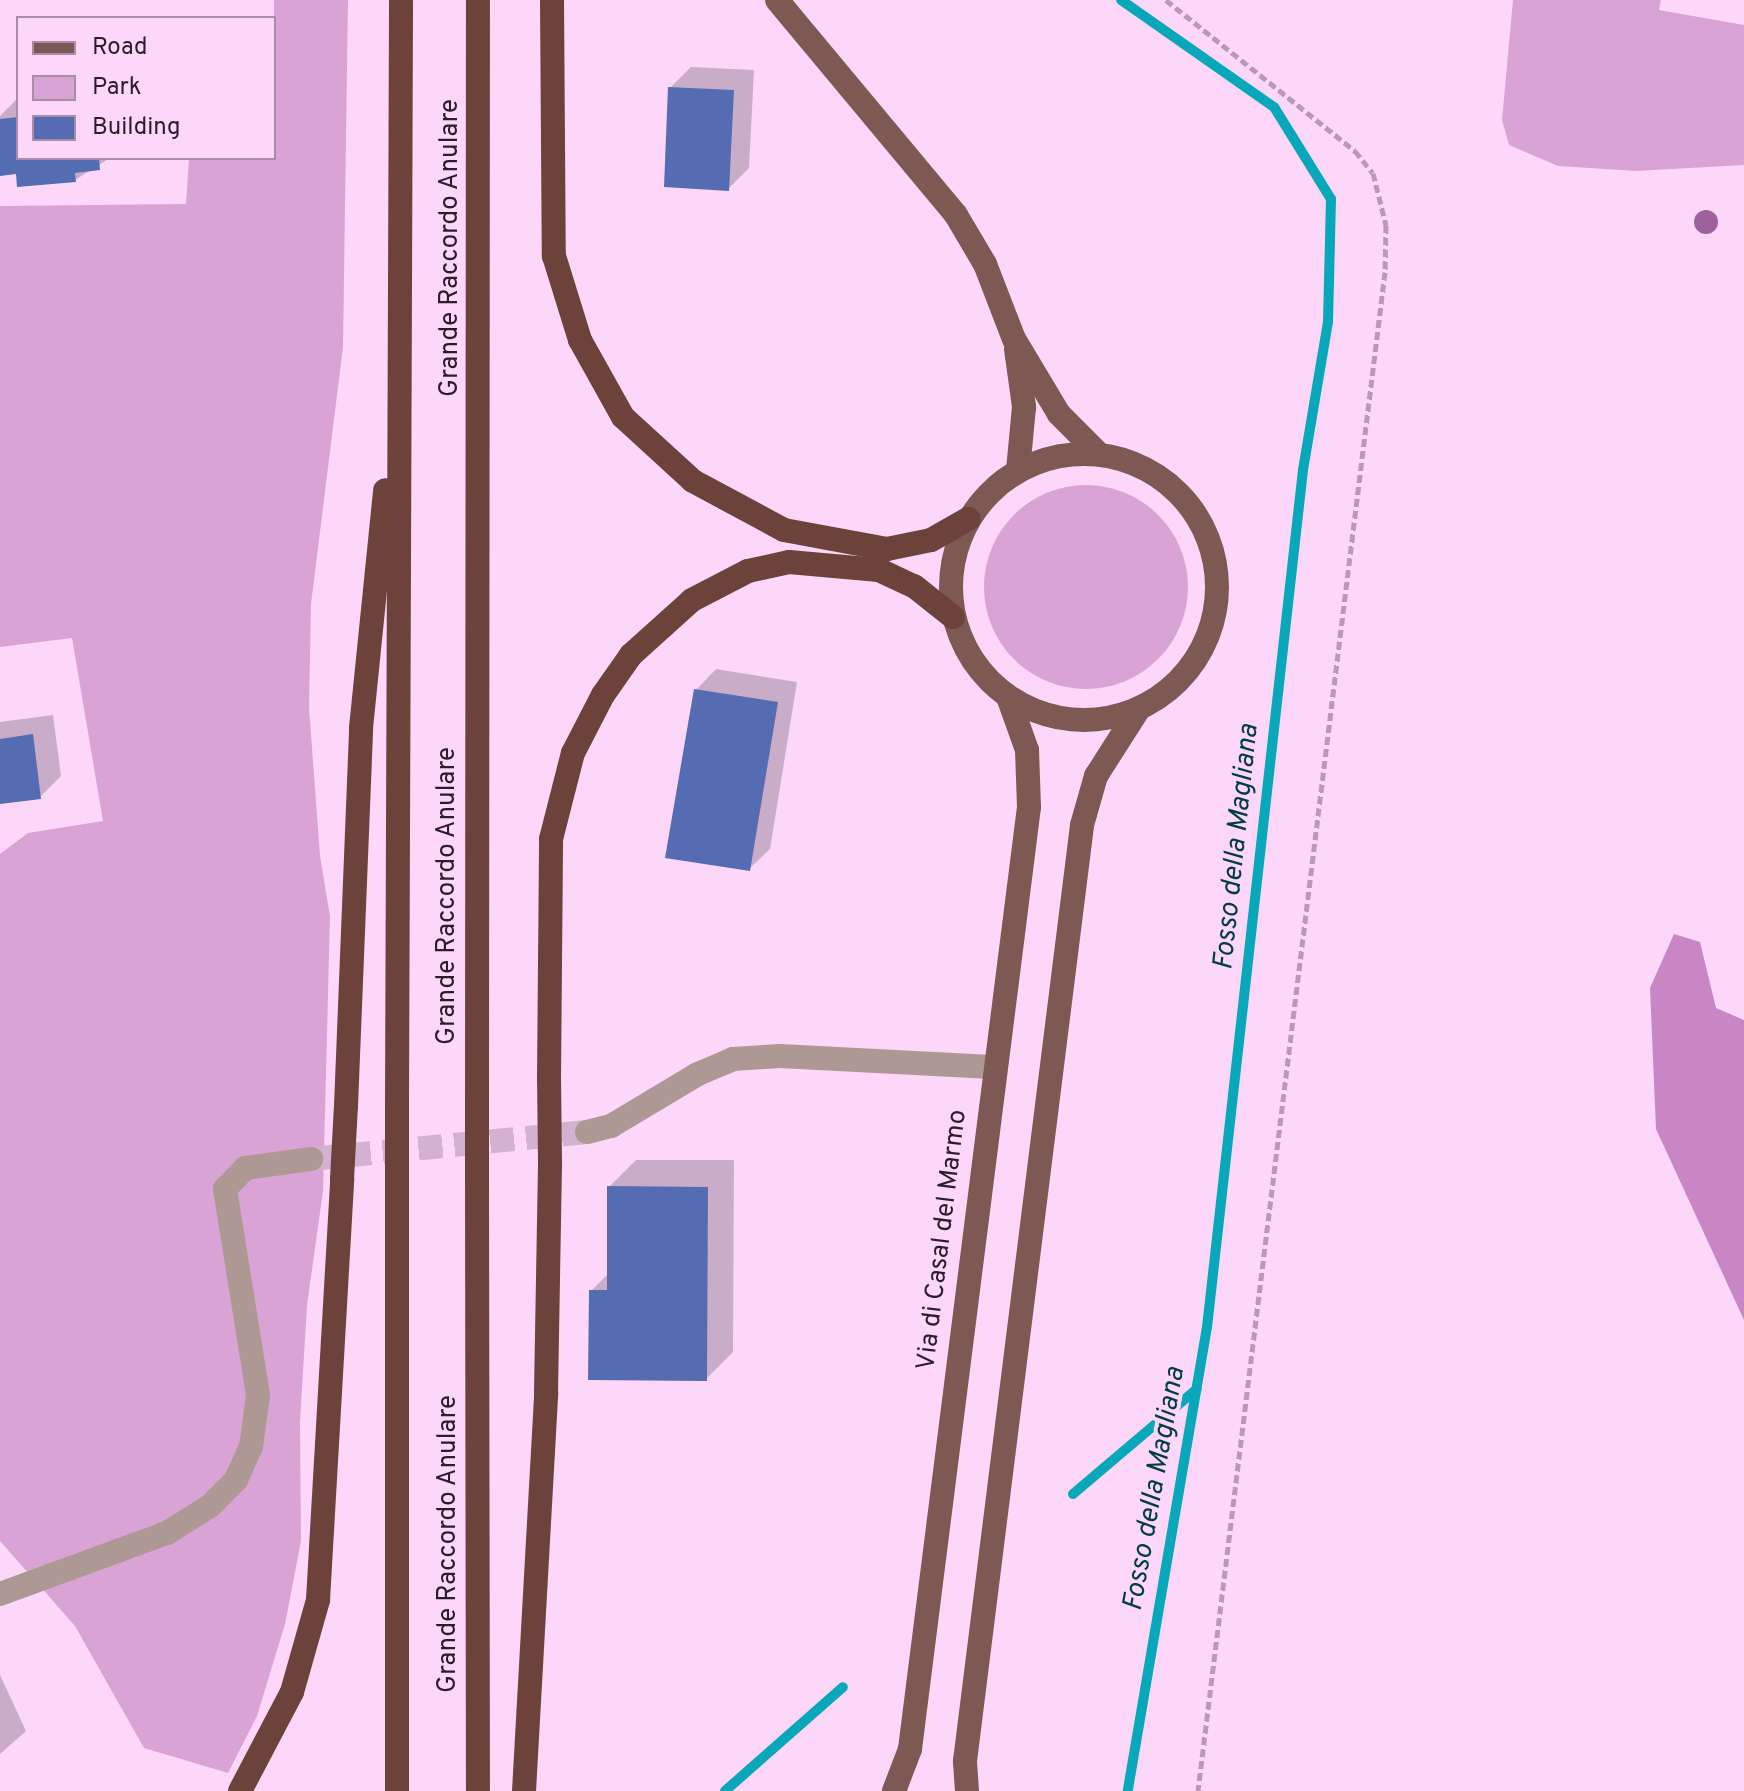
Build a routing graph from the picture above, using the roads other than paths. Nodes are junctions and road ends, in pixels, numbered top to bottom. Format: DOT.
graph roads {
  1 [pos="401,0"];
  2 [pos="478,0"];
  3 [pos="552,0"];
  4 [pos="777,0"];
  5 [pos="1014,339"];
  6 [pos="399,349"];
  7 [pos="1098,453"];
  8 [pos="1018,470"];
  9 [pos="968,519"];
  10 [pos="953,617"];
  11 [pos="1008,697"];
  12 [pos="1138,710"];
  13 [pos="992,1067"];
  14 [pos="587,1132"];
  15 [pos="311,1159"];
  16 [pos="0,1594"];
  17 [pos="240,1791"];
  18 [pos="397,1791"];
  19 [pos="478,1791"];
  20 [pos="524,1791"];
  21 [pos="894,1791"];
  22 [pos="967,1791"];
  1 -- 6 [label="highway, Grande Raccordo Anulare"];
  2 -- 19 [label="highway, Grande Raccordo Anulare, bridge"];
  3 -- 9 [label="highway"];
  4 -- 5 [label="main road"];
  5 -- 7 [label="main road"];
  5 -- 8 [label="main road"];
  6 -- 17 [label="highway, bridge"];
  6 -- 18 [label="highway, Grande Raccordo Anulare, bridge"];
  7 -- 8 [label="main road"];
  7 -- 12 [label="main road"];
  8 -- 9 [label="main road"];
  9 -- 10 [label="main road"];
  10 -- 11 [label="main road"];
  10 -- 20 [label="highway, bridge"];
  11 -- 12 [label="main road"];
  11 -- 13 [label="main road, Via di Casal del Marmo"];
  12 -- 22 [label="main road"];
  13 -- 14 [label="street"];
  13 -- 21 [label="main road, Via di Casal del Marmo"];
  15 -- 16 [label="street"];
}
